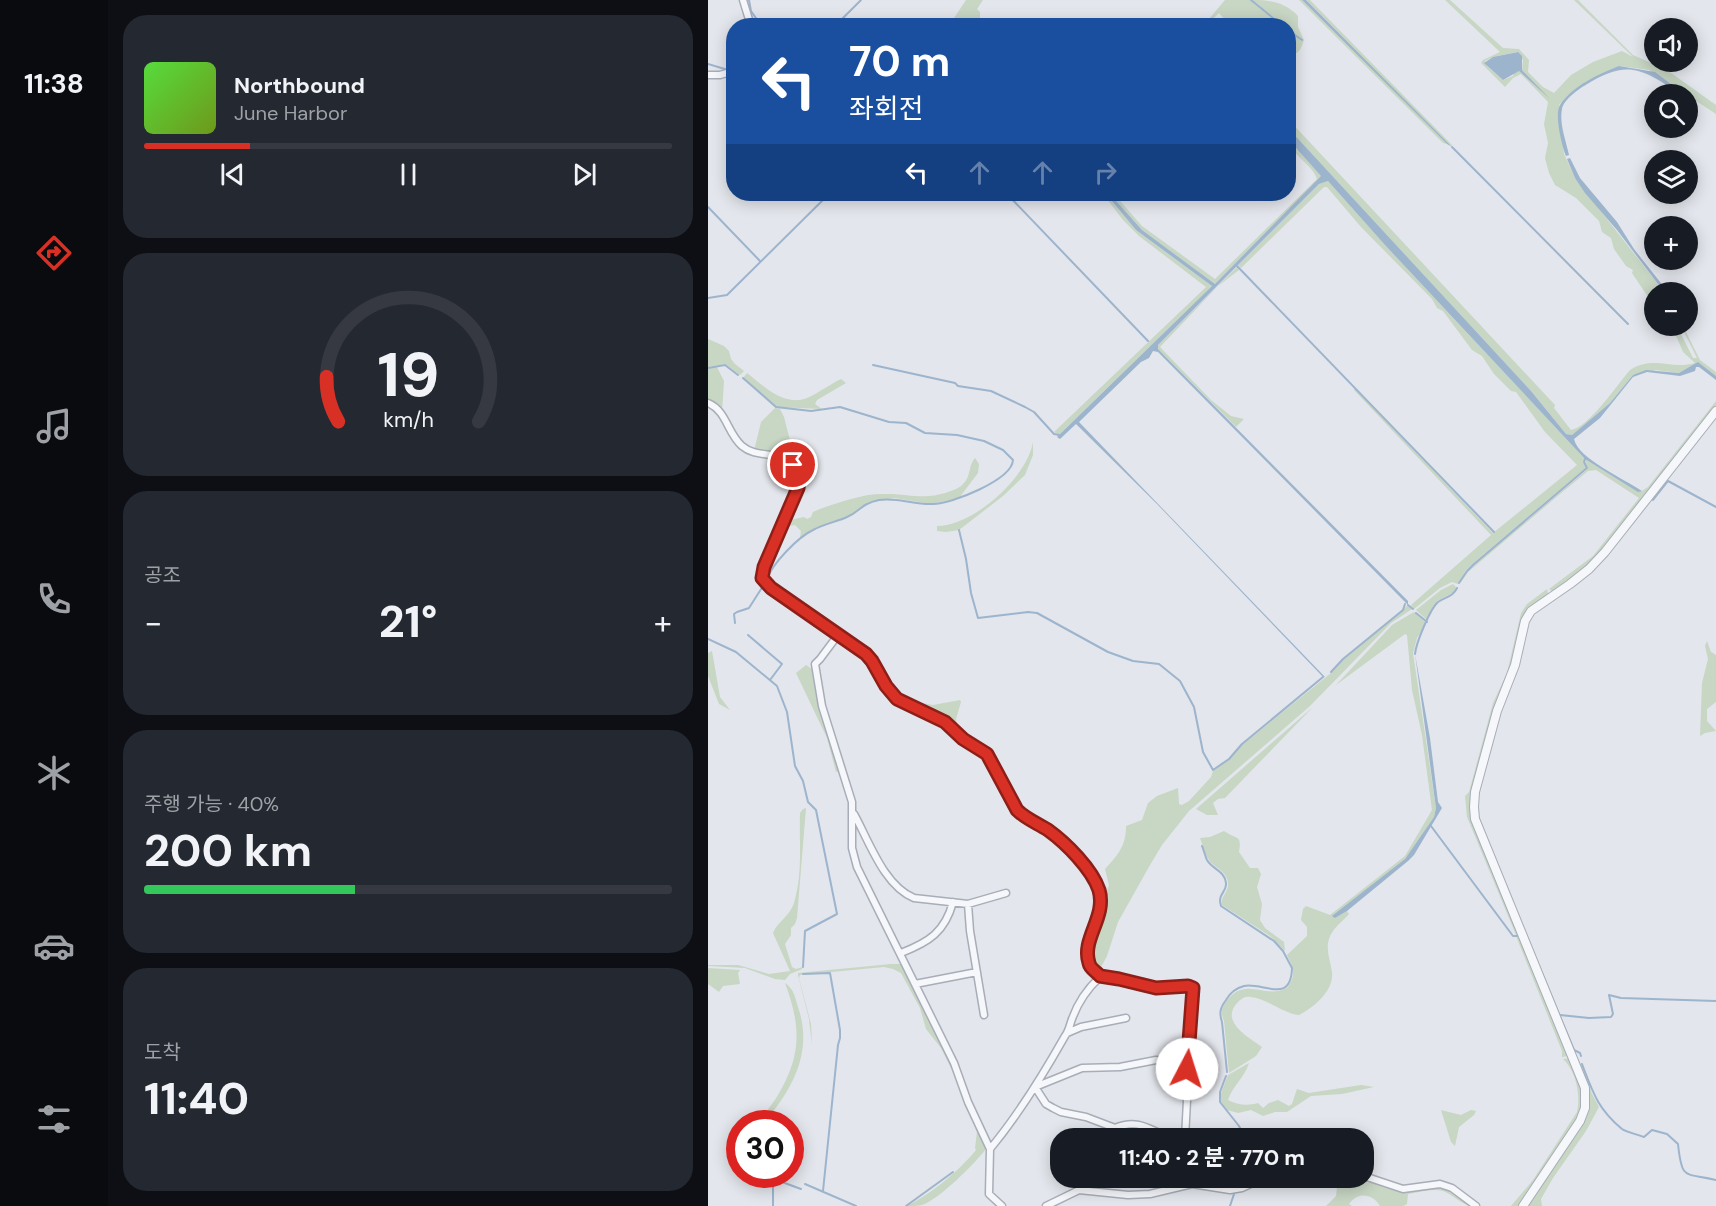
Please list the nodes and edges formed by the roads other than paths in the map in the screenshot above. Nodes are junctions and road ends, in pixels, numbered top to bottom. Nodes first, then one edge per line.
1 (742, 0) edge
2 (748, 18) edge
3 (726, 73) edge
4 (708, 75) edge
5 (708, 403) edge
6 (1716, 411) edge
7 (838, 635) junction
8 (853, 810) junction
9 (1006, 893) dead end
10 (953, 902) junction
11 (968, 904) junction
12 (901, 953) junction
13 (977, 972) junction
14 (1100, 976) junction
15 (915, 984) junction
16 (984, 1015) dead end
17 (1126, 1018) dead end
18 (1067, 1034) junction
19 (1187, 1066) junction
20 (1035, 1087) junction
21 (1115, 1128) edge
22 (1115, 1128) edge
23 (1148, 1128) edge
24 (1185, 1128) edge
25 (990, 1149) junction
26 (1374, 1179) edge
27 (1169, 1188) edge
28 (1221, 1188) edge
29 (1242, 1188) edge
30 (1002, 1206) edge
31 (1046, 1206) edge
32 (1476, 1206) edge
33 (1523, 1206) edge

1 - 2 street
3 - 4 street
5 - 7 street
6 - 33 street
7 - 8 street
7 - 14 street
8 - 10 street
8 - 12 street
9 - 11 street
10 - 11 street
10 - 12 street
11 - 13 street
12 - 15 street
13 - 15 street
13 - 16 street
14 - 18 street
14 - 19 street
15 - 25 street
17 - 18 street
18 - 20 street
19 - 20 street
19 - 24 street
20 - 22 street
20 - 25 street
21 - 23 street
25 - 30 street
26 - 32 street
27 - 31 street
28 - 29 street

